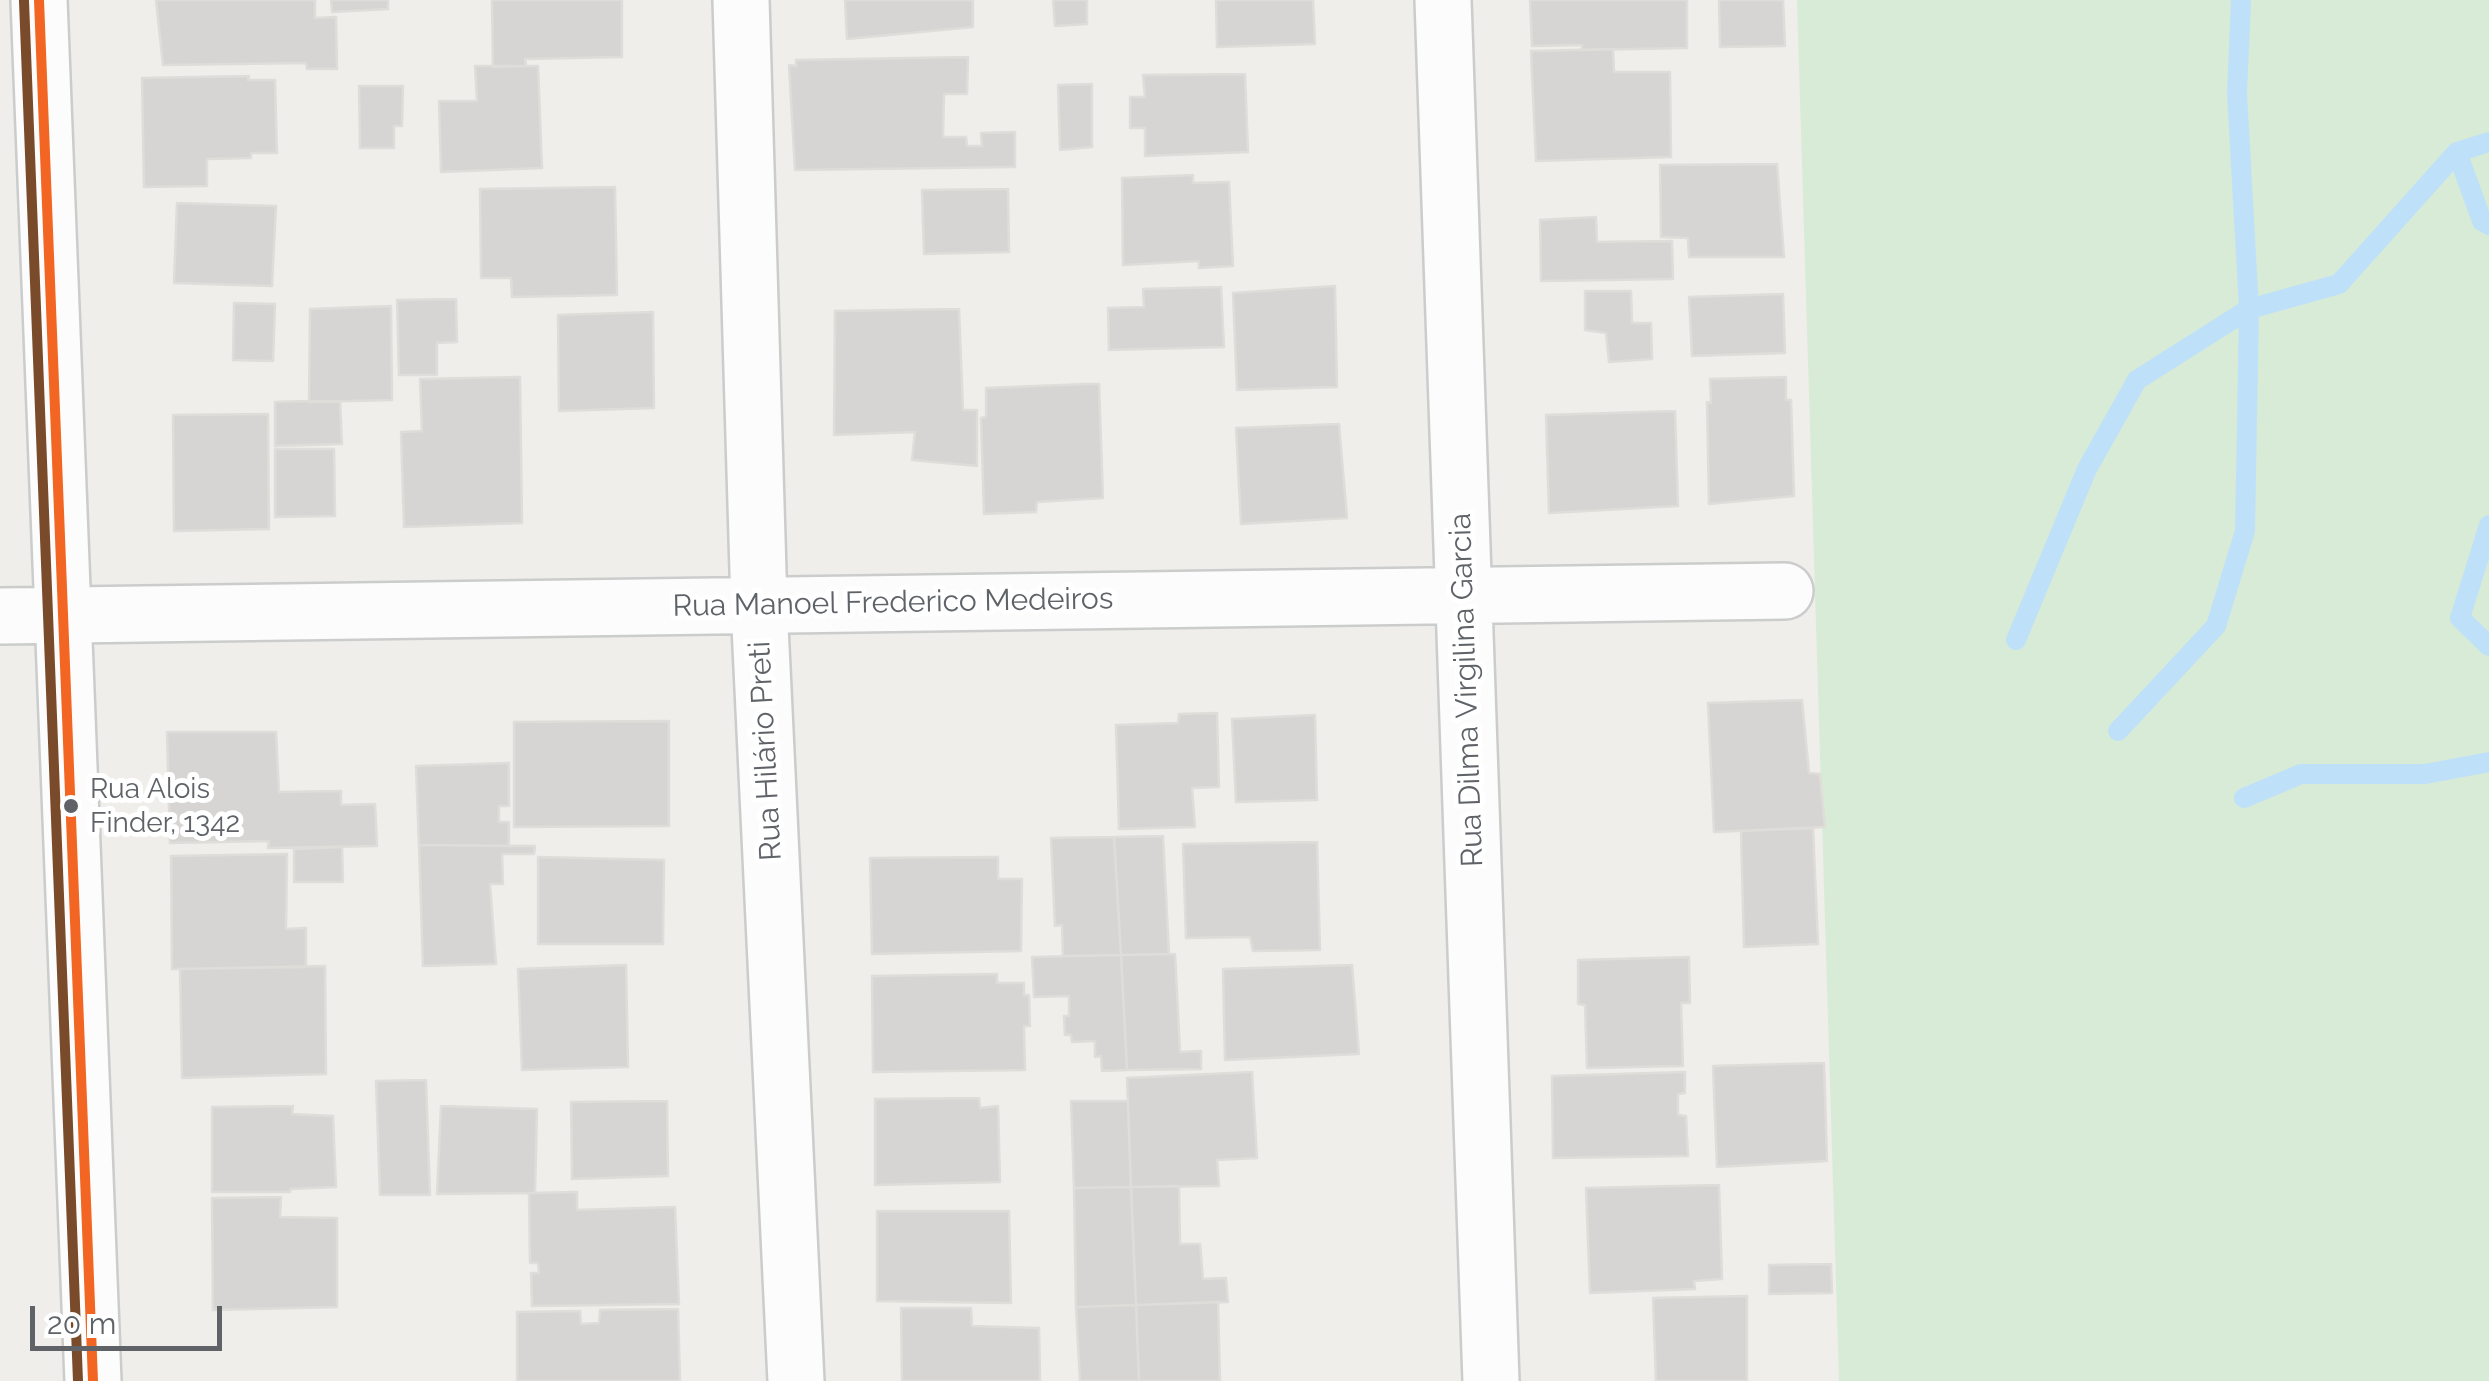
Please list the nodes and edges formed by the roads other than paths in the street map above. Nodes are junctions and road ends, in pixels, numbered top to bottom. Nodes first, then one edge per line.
1 (39, 0) edge
2 (741, 0) edge
3 (1443, 0) edge
4 (1785, 591) dead end
5 (1464, 595) junction
6 (759, 605) junction
7 (61, 615) junction
8 (0, 616) edge
9 (93, 1381) edge
10 (796, 1381) edge
11 (1491, 1381) edge

1 - 7 street
2 - 6 street, Rua Hilário Preti
3 - 5 street, Rua Dilma Virgilina Garcia
4 - 5 street, Rua Manoel Frederico Medeiros
5 - 6 street, Rua Manoel Frederico Medeiros
5 - 11 street, Rua Dilma Virgilina Garcia
6 - 7 street, Rua Manoel Frederico Medeiros
6 - 10 street, Rua Hilário Preti
7 - 8 street, Rua Manoel Frederico Medeiros
7 - 9 street

